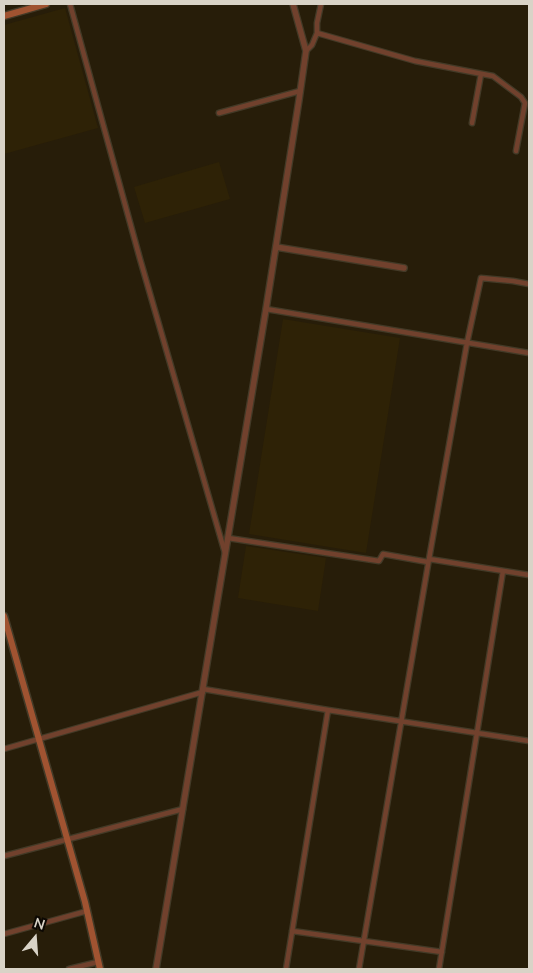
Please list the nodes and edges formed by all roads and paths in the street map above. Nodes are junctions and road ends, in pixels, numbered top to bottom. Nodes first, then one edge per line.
1 (46, 4) edge
2 (70, 4) edge
3 (293, 4) edge
4 (322, 4) edge
5 (4, 16) edge
6 (318, 33) junction
7 (306, 51) junction
8 (481, 74) junction
9 (300, 91) junction
10 (219, 113) dead end
11 (472, 123) dead end
12 (516, 151) dead end
13 (276, 246) junction
14 (404, 268) dead end
15 (529, 284) edge
16 (266, 309) junction
17 (467, 343) junction
18 (529, 353) edge
19 (228, 538) junction
20 (225, 554) junction
21 (429, 560) junction
22 (503, 571) junction
23 (529, 575) edge
24 (4, 616) edge
25 (5, 626) edge
26 (203, 691) junction
27 (328, 710) junction
28 (401, 722) junction
29 (478, 733) junction
30 (38, 739) junction
31 (529, 741) edge
32 (4, 749) edge
33 (183, 809) junction
34 (67, 839) junction
35 (4, 856) edge
36 (87, 911) junction
37 (292, 931) junction
38 (4, 934) edge
39 (364, 941) junction
40 (442, 952) junction
41 (98, 962) junction
42 (69, 969) edge
43 (100, 969) edge
44 (156, 969) edge
45 (286, 969) edge
46 (359, 969) edge
47 (439, 969) edge

1 - 5 main road
2 - 20 street
3 - 7 street
4 - 6 street
6 - 7 street
6 - 8 street
7 - 9 street
8 - 11 street
8 - 12 street
9 - 10 street
9 - 13 street
13 - 14 street
13 - 16 street
15 - 17 street
16 - 17 street
16 - 19 street
17 - 18 street
17 - 21 street
19 - 20 street
19 - 21 street
20 - 26 street
21 - 22 street
21 - 28 street
22 - 23 street
22 - 29 street
24 - 25 main road
25 - 30 main road
26 - 27 street
26 - 30 street
26 - 33 street
27 - 28 street
27 - 37 street
28 - 29 street
28 - 39 street
29 - 31 street
29 - 40 street
30 - 32 street
30 - 34 main road
33 - 34 street
33 - 44 street
34 - 35 street
34 - 36 main road
36 - 38 street
36 - 41 main road
37 - 39 street
37 - 45 street
39 - 40 street
39 - 46 street
40 - 47 street
41 - 42 street
41 - 43 main road

